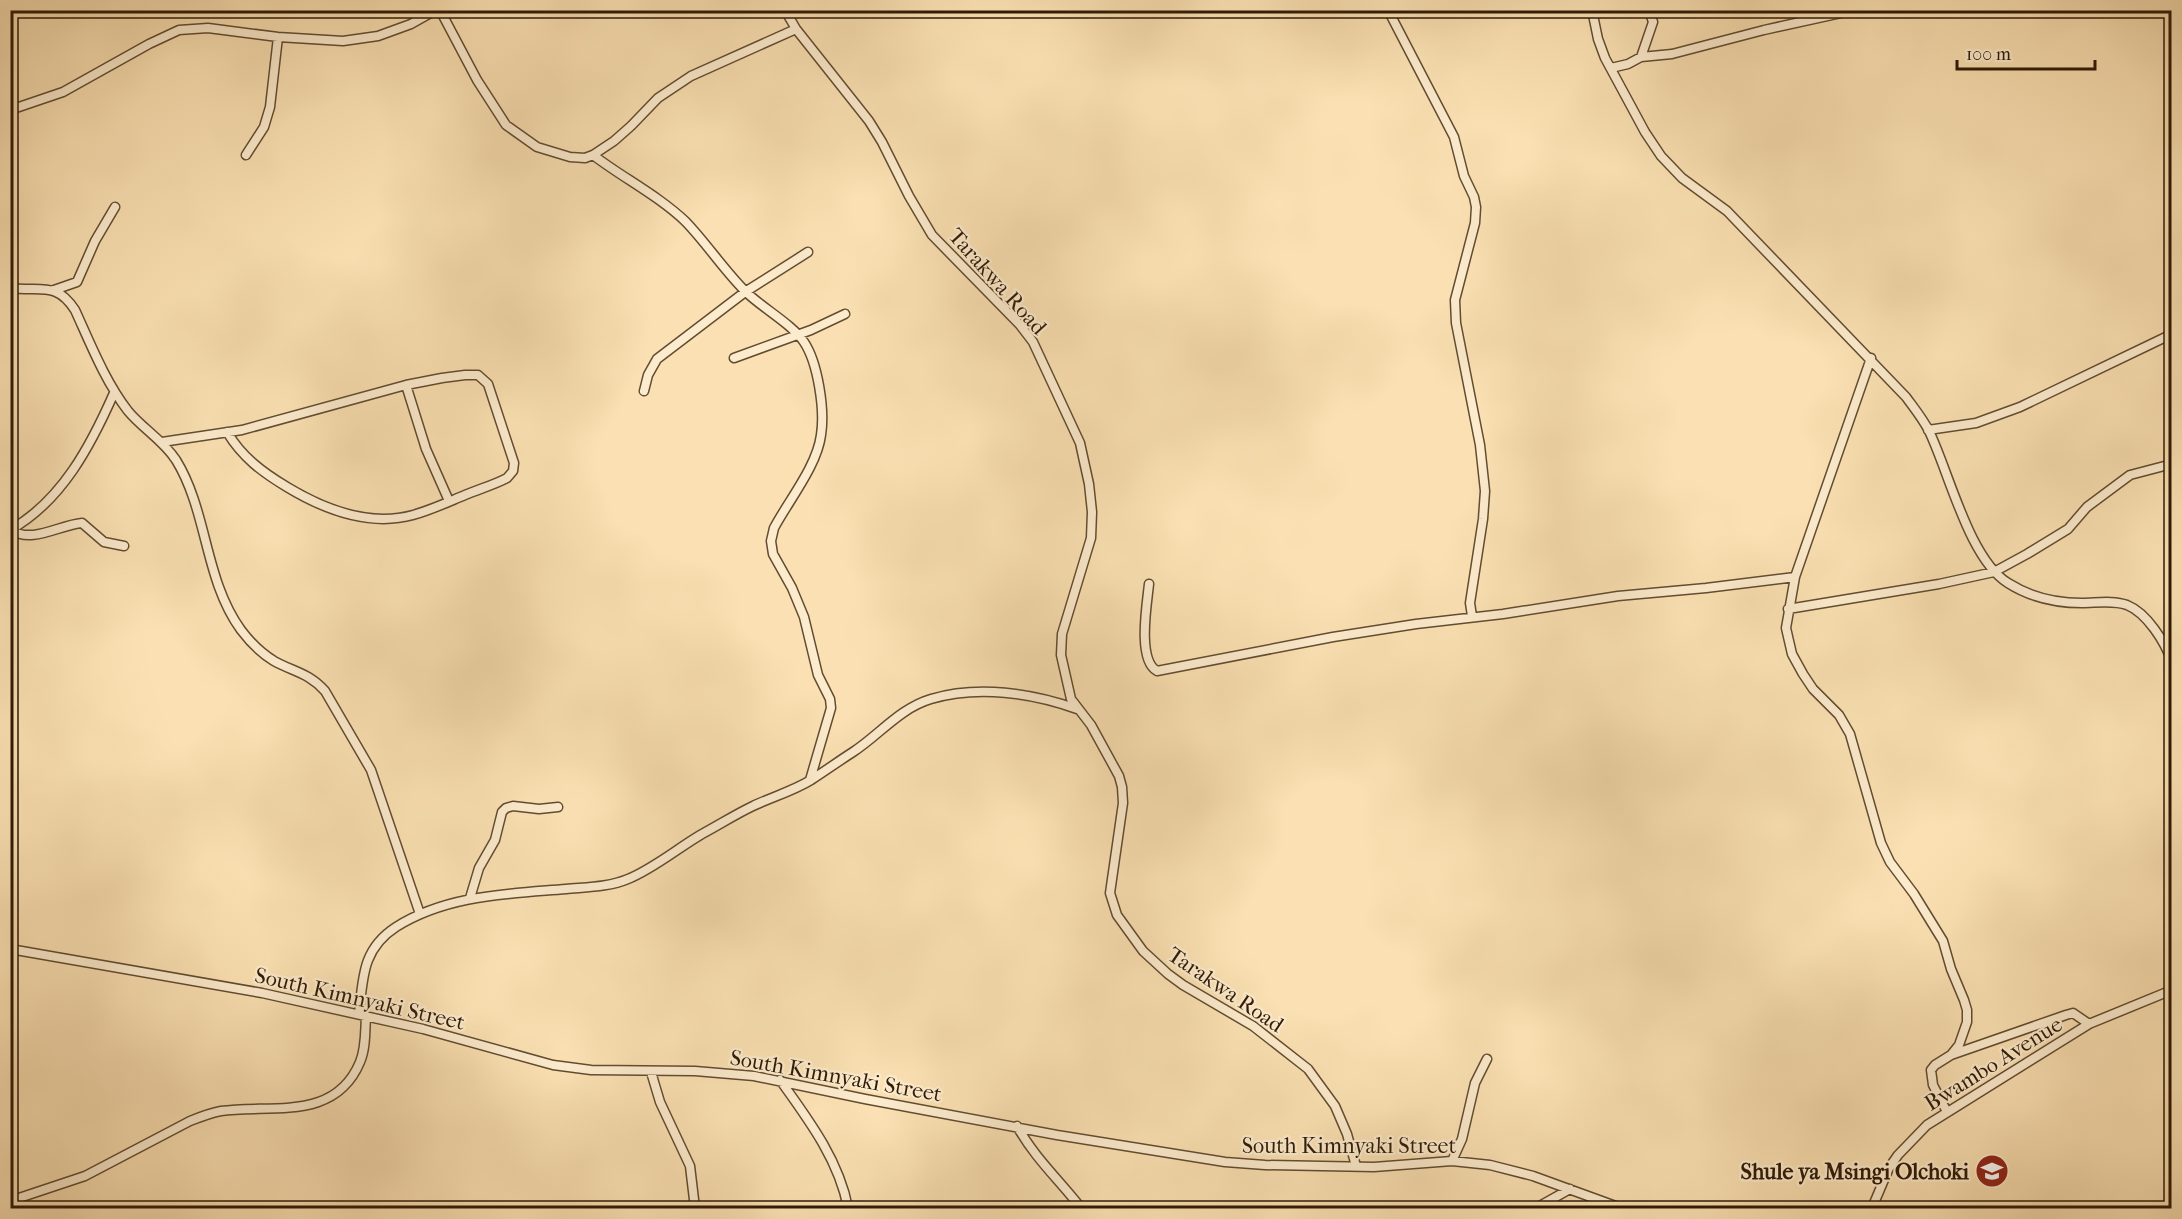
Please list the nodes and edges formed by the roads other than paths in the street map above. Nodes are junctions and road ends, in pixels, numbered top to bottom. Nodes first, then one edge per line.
1 (438, 10) edge
2 (785, 10) edge
3 (1388, 10) edge
4 (1592, 10) edge
5 (1649, 10) edge
6 (1855, 10) edge
7 (796, 29) junction
8 (278, 37) junction
9 (1641, 57) junction
10 (1611, 68) junction
11 (10, 110) edge
12 (246, 155) dead end
13 (593, 155) junction
14 (115, 207) dead end
15 (808, 252) dead end
16 (10, 288) edge
17 (54, 290) junction
18 (746, 292) junction
19 (845, 314) dead end
20 (798, 334) junction
21 (2172, 334) edge
22 (734, 358) dead end
23 (1870, 358) junction
24 (406, 385) junction
25 (644, 391) dead end
26 (114, 393) junction
27 (1928, 430) junction
28 (227, 432) junction
29 (162, 442) junction
30 (2172, 464) edge
31 (449, 501) junction
32 (11, 530) edge
33 (124, 546) dead end
34 (1994, 572) junction
35 (1795, 577) junction
36 (1149, 584) dead end
37 (1788, 609) junction
38 (1472, 616) junction
39 (2172, 662) edge
40 (1077, 708) junction
41 (810, 781) junction
42 (558, 807) dead end
43 (470, 898) junction
44 (420, 914) junction
45 (10, 949) edge
46 (2172, 990) edge
47 (363, 1015) junction
48 (2089, 1024) junction
49 (1951, 1055) junction
50 (1487, 1059) dead end
51 (651, 1072) junction
52 (780, 1080) junction
53 (1947, 1112) junction
54 (1017, 1126) junction
55 (1452, 1161) junction
56 (1356, 1166) junction
57 (1570, 1189) junction
58 (10, 1201) edge
59 (695, 1209) edge
60 (848, 1209) edge
61 (1081, 1209) edge
62 (1536, 1209) edge
63 (1621, 1209) edge
64 (1872, 1209) edge

1 - 8 street
1 - 13 street
2 - 7 street, Tarakwa Road
3 - 38 street
4 - 10 street
5 - 9 street
6 - 9 street
7 - 13 street
7 - 40 street, Tarakwa Road
8 - 11 street
8 - 12 street
9 - 10 street
10 - 23 street
13 - 18 street
14 - 17 street
15 - 18 street
16 - 17 street
17 - 26 street
18 - 20 street
18 - 25 street
19 - 20 street
20 - 22 street
20 - 41 street
21 - 27 street
23 - 27 street
23 - 35 street
24 - 28 street
24 - 31 street
24 - 31 street
26 - 29 street
26 - 32 street
27 - 34 street
28 - 29 street
28 - 31 street
29 - 44 street
30 - 34 street
32 - 33 street
34 - 37 street
34 - 39 street
35 - 37 street
35 - 38 street
36 - 38 street
37 - 49 street
40 - 41 street
40 - 56 street, Tarakwa Road
41 - 43 street
42 - 43 street
43 - 44 street
44 - 47 street
45 - 47 street, South Kimnyaki Street
46 - 48 street, Bwambo Avenue
47 - 51 street, South Kimnyaki Street
47 - 58 street
48 - 49 street
48 - 53 street, Bwambo Avenue
49 - 53 street
50 - 55 street
51 - 52 street, South Kimnyaki Street
51 - 59 street
52 - 54 street, South Kimnyaki Street
52 - 60 street
53 - 64 street, Bwambo Avenue
54 - 56 street, South Kimnyaki Street
54 - 61 street
55 - 56 street, South Kimnyaki Street
55 - 57 street, South Kimnyaki Street
57 - 62 street
57 - 63 street, South Kimnyaki Street

